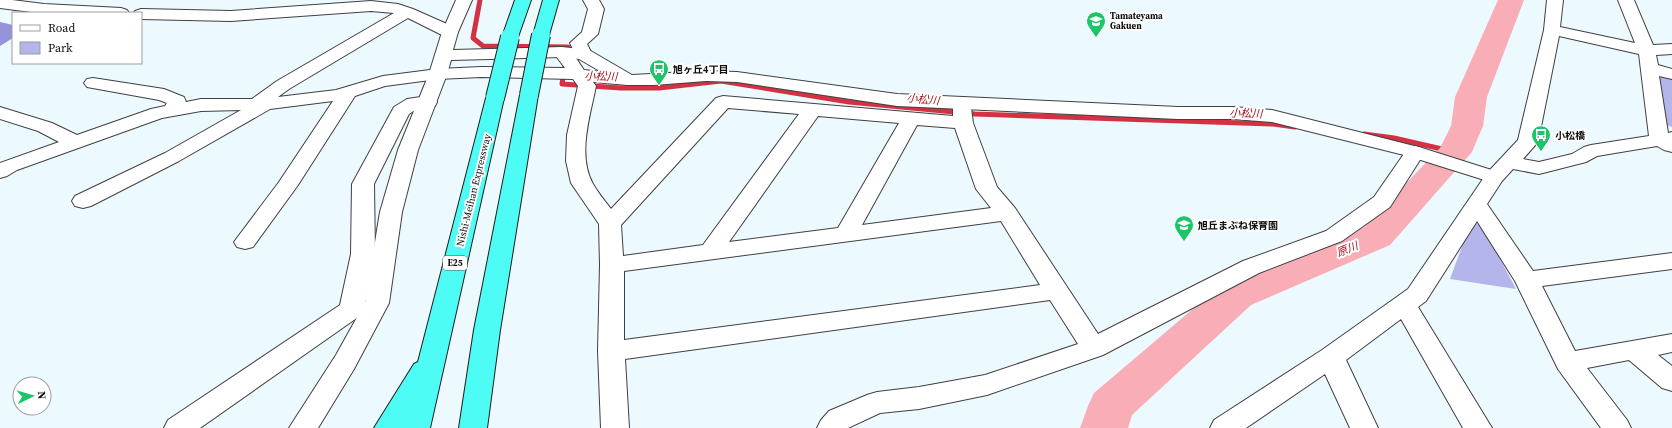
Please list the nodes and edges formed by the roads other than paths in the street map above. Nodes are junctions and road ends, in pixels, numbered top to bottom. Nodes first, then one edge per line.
1 (464, 0) edge
2 (523, 0) edge
3 (551, 0) edge
4 (592, 0) edge
5 (1555, 0) edge
6 (1626, 0) edge
7 (0, 3) edge
8 (102, 12) edge
9 (407, 12) junction
10 (142, 14) edge
11 (1552, 30) junction
12 (450, 32) junction
13 (1672, 49) edge
14 (562, 52) junction
15 (583, 54) junction
16 (1648, 59) junction
17 (441, 64) junction
18 (1672, 74) edge
19 (579, 75) junction
20 (628, 80) junction
21 (93, 83) dead end
22 (348, 92) junction
23 (428, 102) junction
24 (262, 104) junction
25 (813, 109) junction
26 (173, 110) junction
27 (0, 112) edge
28 (962, 114) junction
29 (911, 119) junction
30 (1668, 141) edge
31 (76, 142) junction
32 (1422, 154) junction
33 (1493, 170) junction
34 (0, 172) edge
35 (83, 201) dead end
36 (1476, 203) junction
37 (1007, 213) junction
38 (610, 224) junction
39 (846, 234) junction
40 (245, 242) dead end
41 (711, 251) junction
42 (612, 264) junction
43 (1667, 265) edge
44 (1527, 280) junction
45 (1056, 292) junction
46 (1404, 304) junction
47 (1672, 343) edge
48 (1094, 348) junction
49 (1634, 350) junction
50 (611, 351) junction
51 (432, 356) junction
52 (1331, 357) junction
53 (1567, 362) junction
54 (1672, 381) edge
55 (178, 428) edge
56 (303, 428) edge
57 (388, 428) edge
58 (416, 428) edge
59 (473, 428) edge
60 (616, 428) edge
61 (831, 428) edge
62 (1224, 428) edge
63 (1364, 428) edge
64 (1478, 428) edge
65 (1617, 428) edge

1 - 12 street
2 - 51 highway, Nishi-Meihan Expressway / E25, bridge
3 - 59 highway, bridge
4 - 15 street
5 - 11 street
6 - 16 street
7 - 8 street
9 - 10 street
9 - 12 street
9 - 24 street
11 - 16 street
11 - 33 street
12 - 17 street
13 - 16 street
14 - 15 street
14 - 17 street
14 - 19 street
15 - 20 street
16 - 18 street
16 - 30 street
17 - 19 street
17 - 22 street
17 - 23 street
19 - 20 street
19 - 38 street
20 - 28 street
21 - 26 street
22 - 24 street
22 - 40 street
23 - 55 street
23 - 56 street
24 - 26 street
24 - 35 street
25 - 29 street
25 - 38 street
25 - 41 street
26 - 31 street
27 - 31 street
28 - 29 street
28 - 32 street
28 - 37 street
29 - 39 street
30 - 33 street
31 - 34 street
32 - 33 street
32 - 48 street
33 - 36 street
36 - 44 street
36 - 46 street
37 - 39 street
37 - 45 street
38 - 42 street
39 - 41 street
41 - 42 street
42 - 50 street
43 - 44 street
44 - 53 street
45 - 48 street
45 - 50 street
46 - 52 street
46 - 64 street
47 - 49 street
48 - 61 street
49 - 53 street
49 - 54 street
50 - 60 street
51 - 57 highway
51 - 58 highway, Nishi-Meihan Expressway / E25
52 - 62 street
52 - 63 street
53 - 65 street

